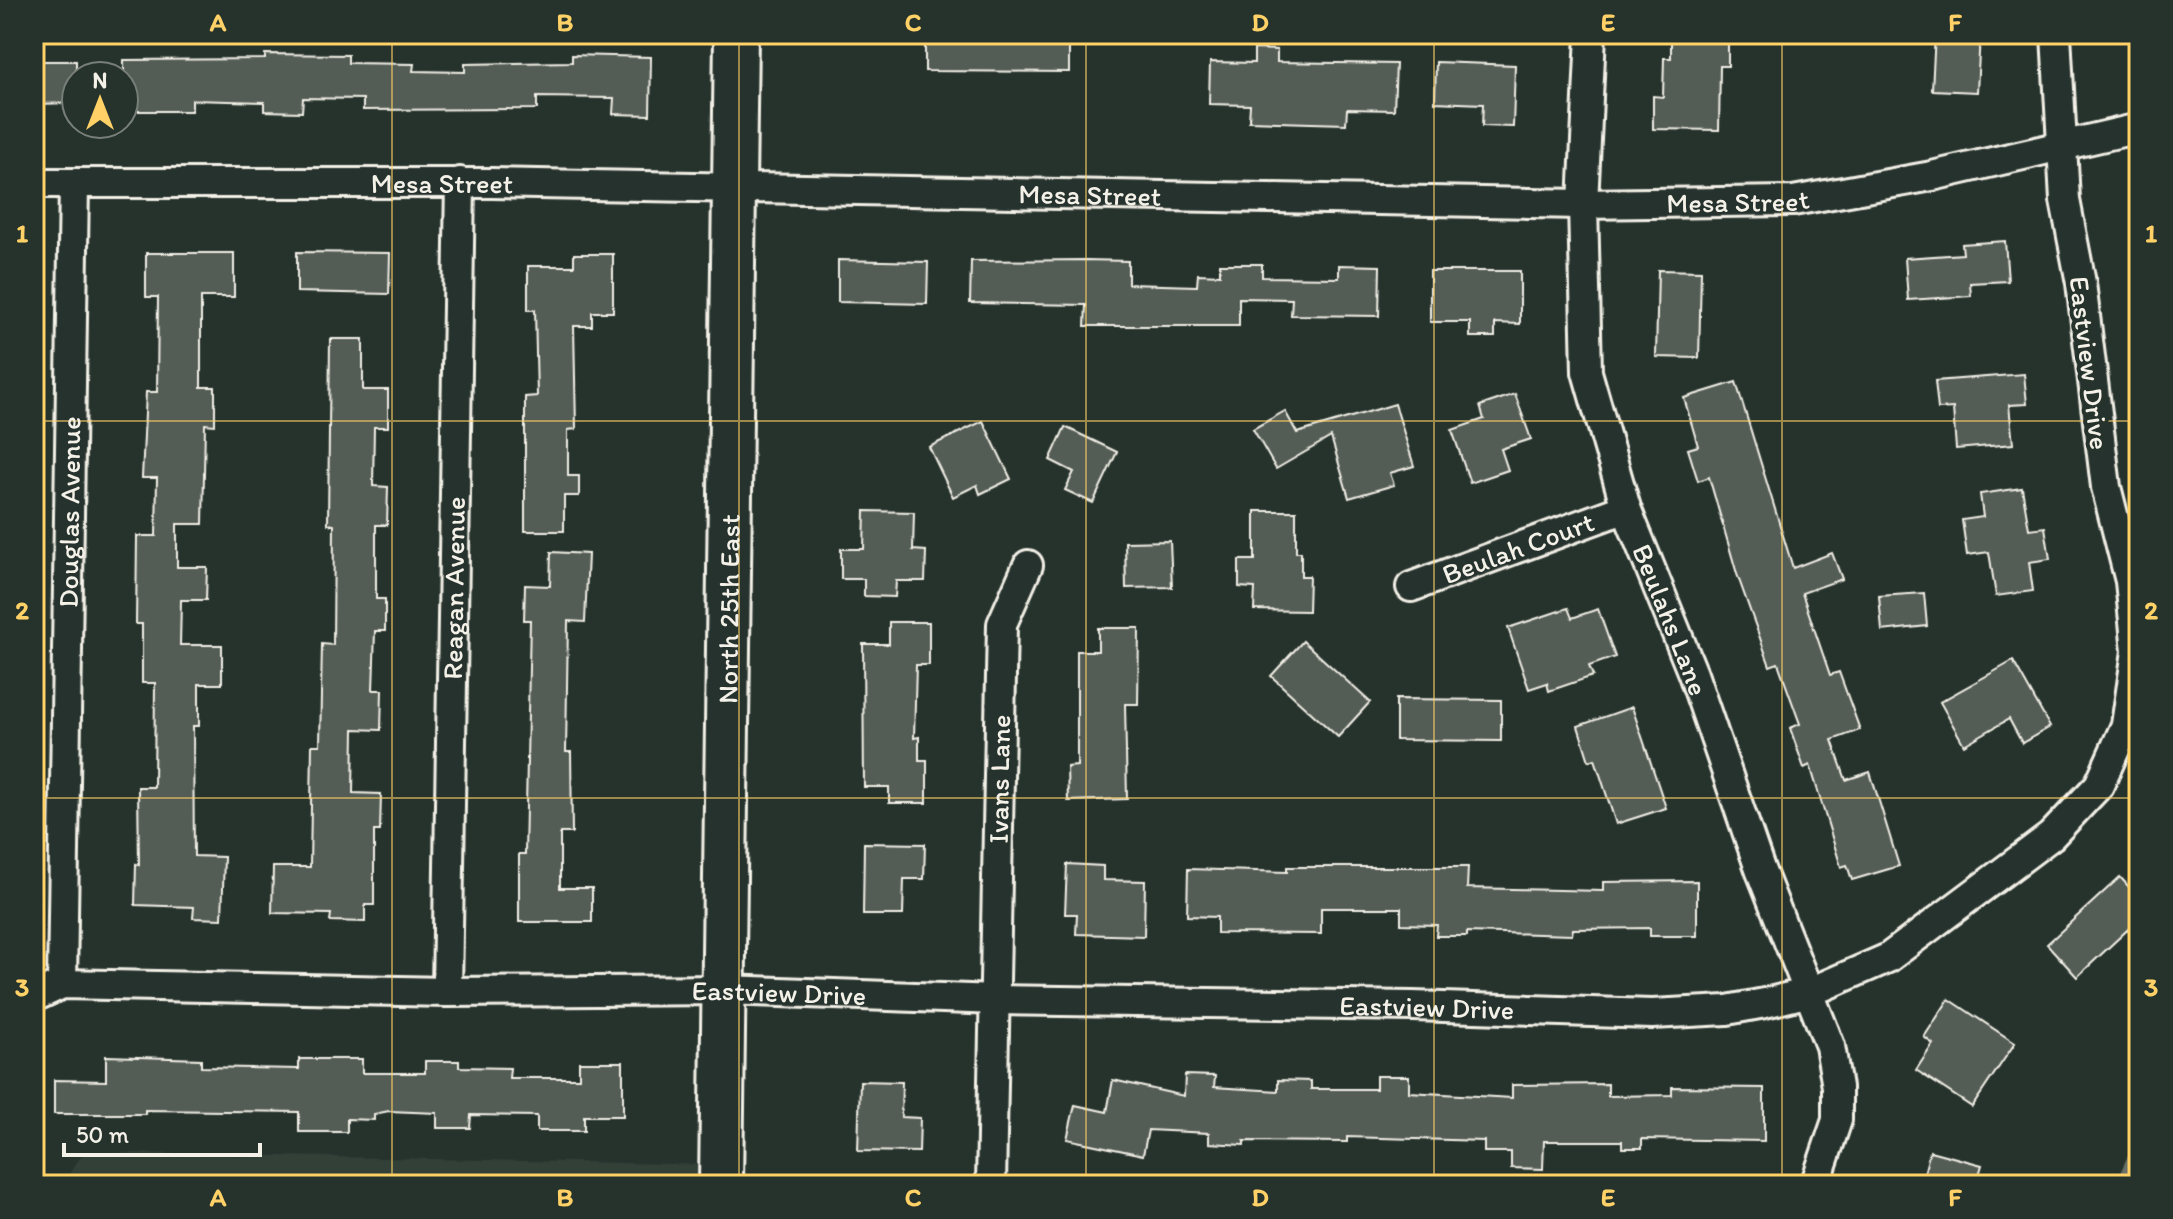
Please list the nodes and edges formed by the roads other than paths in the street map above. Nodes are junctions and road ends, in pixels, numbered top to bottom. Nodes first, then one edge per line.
1 (736, 34) edge
2 (1591, 34) edge
3 (2056, 34) edge
4 (2139, 128) edge
5 (2061, 145) junction
6 (460, 182) junction
7 (34, 183) edge
8 (74, 183) junction
9 (734, 186) junction
10 (1583, 204) junction
11 (1626, 508) junction
12 (1028, 565) dead end
13 (2135, 580) edge
14 (1411, 587) dead end
15 (62, 984) junction
16 (726, 990) junction
17 (447, 992) junction
18 (1810, 992) junction
19 (34, 997) edge
20 (997, 1000) junction
21 (721, 1185) edge
22 (991, 1185) edge
23 (1815, 1185) edge

1 - 9 main road, North 25th East
2 - 10 street, Beulahs Lane
3 - 5 street, Eastview Drive
4 - 5 street, Mesa Street
5 - 10 street, Mesa Street
5 - 13 street, Eastview Drive
6 - 8 street, Mesa Street
6 - 9 street, Mesa Street
6 - 17 street, Reagan Avenue
7 - 8 street, Mesa Street
8 - 15 street, Douglas Avenue
9 - 10 street, Mesa Street
9 - 16 main road, North 25th East
10 - 11 street, Beulahs Lane
11 - 14 street, Beulah Court
11 - 18 street, Beulahs Lane
12 - 20 street, Ivans Lane
13 - 18 street, Eastview Drive
15 - 17 street, Eastview Drive
15 - 19 street, Eastview Drive
16 - 17 street, Eastview Drive
16 - 20 street, Eastview Drive
16 - 21 main road, North 25th East
18 - 20 street, Eastview Drive
18 - 23 street, Beulahs Lane
20 - 22 street

